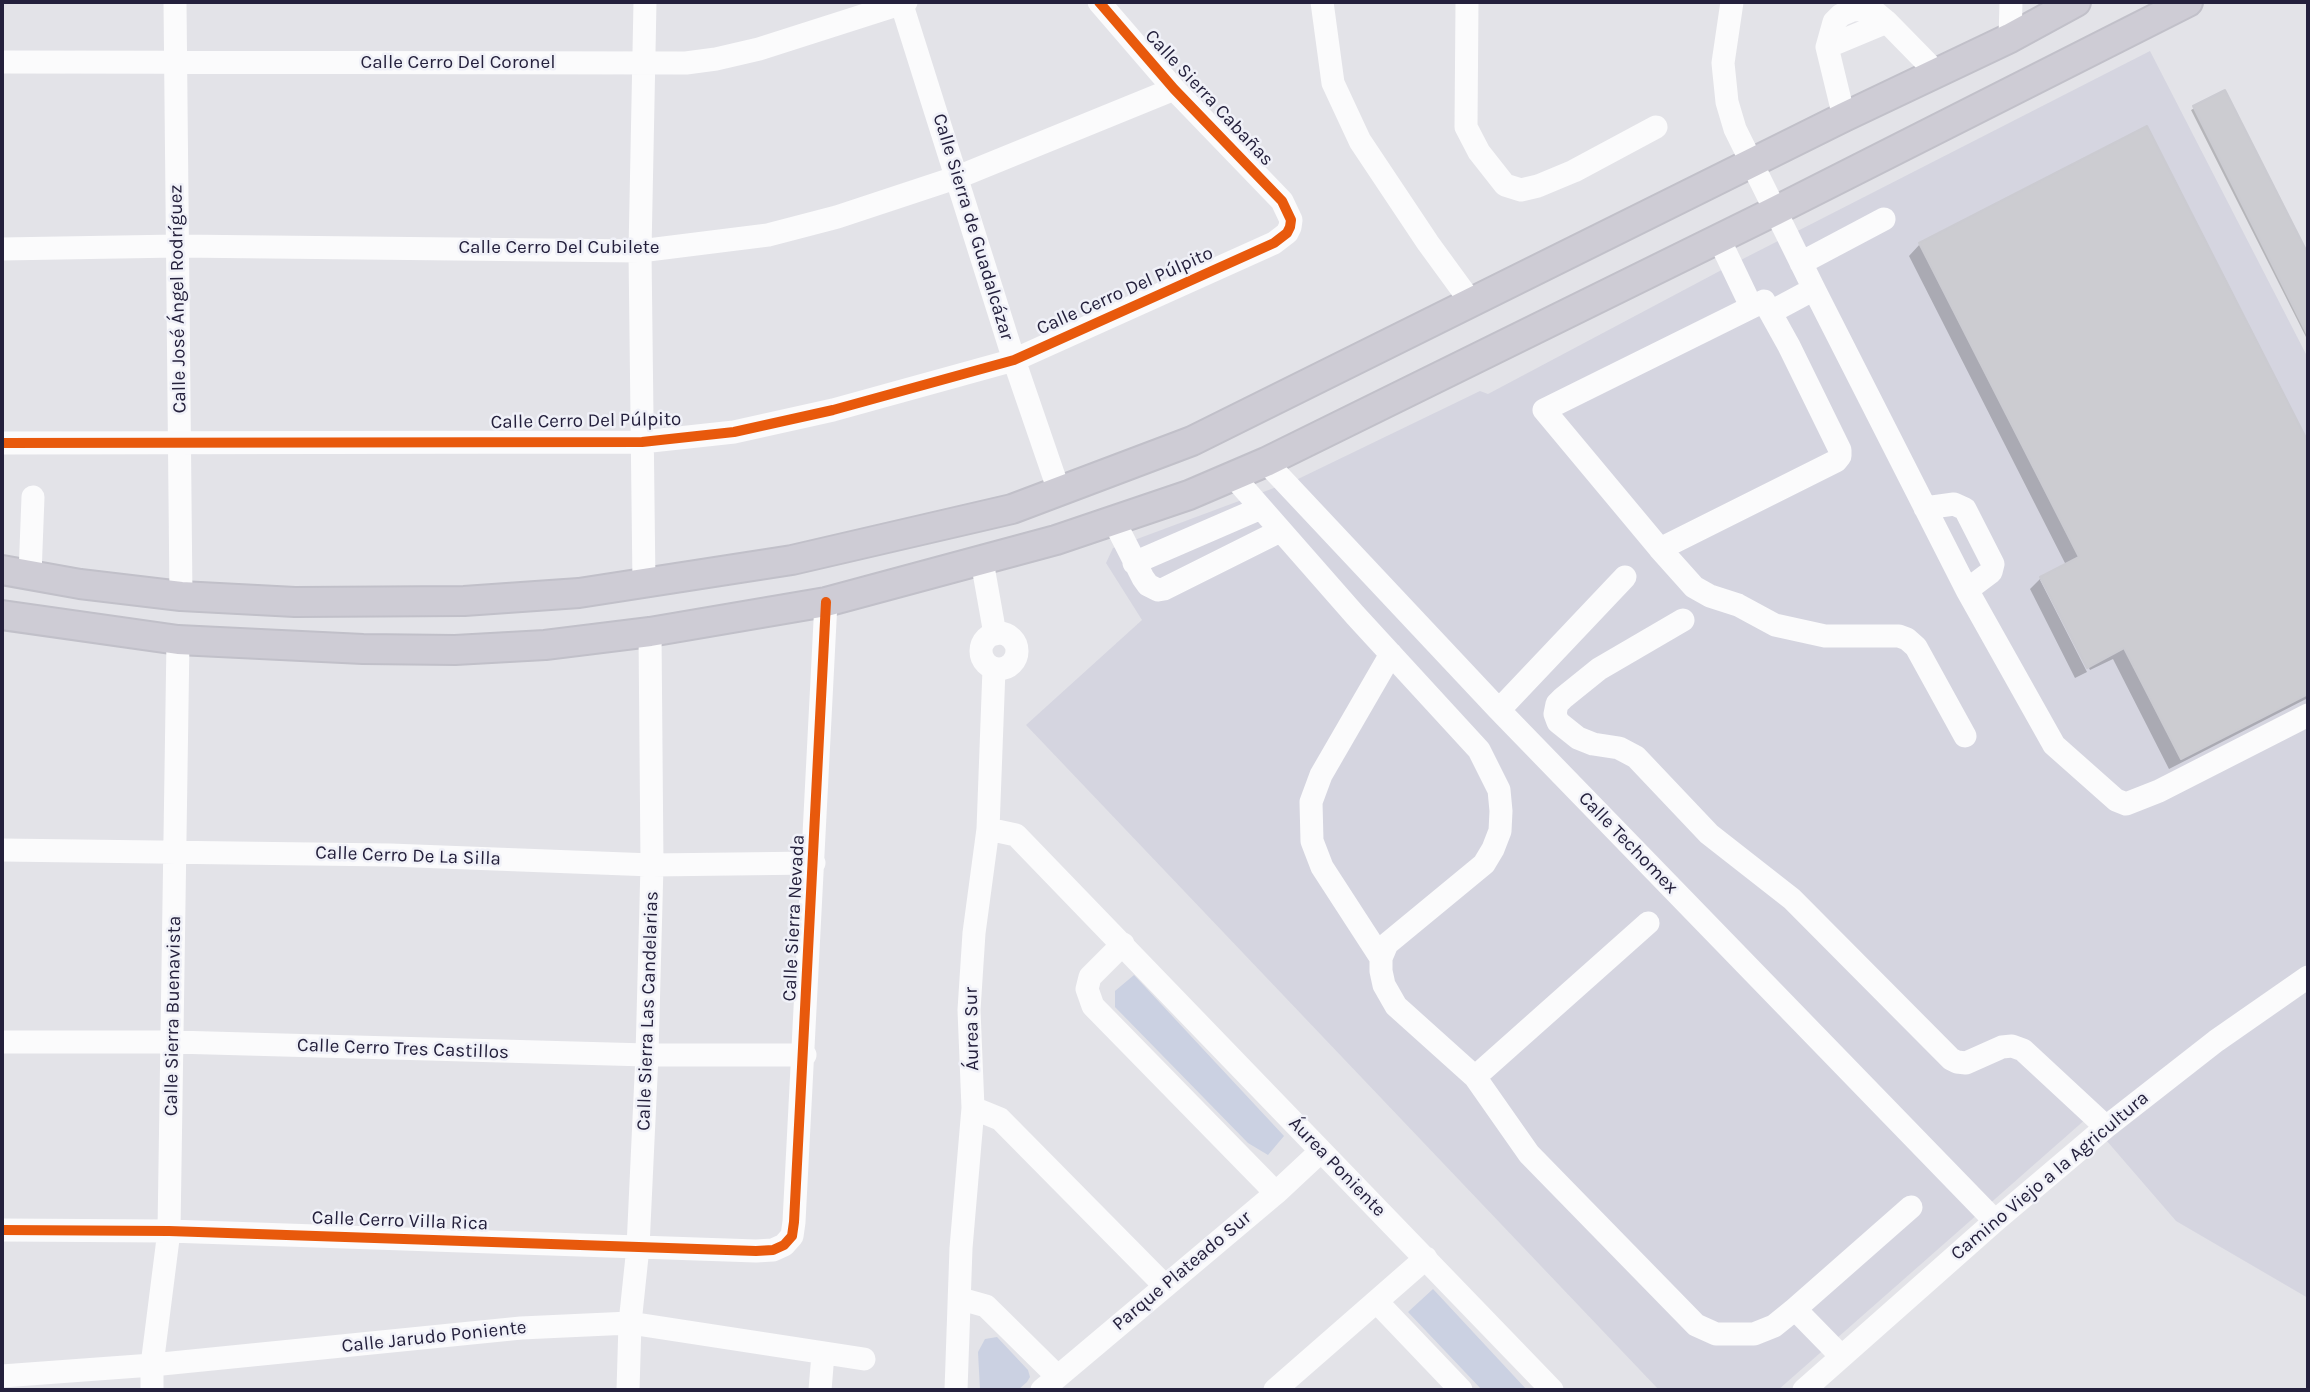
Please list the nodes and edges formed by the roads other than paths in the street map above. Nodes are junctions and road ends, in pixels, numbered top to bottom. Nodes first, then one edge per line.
1 (176, 2) edge
2 (645, 2) edge
3 (903, 2) edge
4 (1099, 2) edge
5 (1322, 2) edge
6 (1467, 2) edge
7 (1732, 2) edge
8 (2011, 2) edge
9 (2076, 2) edge
10 (2188, 2) edge
11 (2010, 37) junction
12 (2, 62) edge
13 (645, 63) junction
14 (176, 64) junction
15 (1936, 72) junction
16 (1174, 89) junction
17 (1844, 117) junction
18 (1656, 127) dead end
19 (1751, 163) junction
20 (958, 177) junction
21 (1775, 211) junction
22 (1884, 219) dead end
23 (1291, 220) joint
24 (1719, 239) junction
25 (178, 246) junction
26 (2, 250) edge
27 (640, 251) junction
28 (1801, 263) junction
29 (1814, 289) junction
30 (1471, 302) junction
31 (1761, 309) junction
32 (1014, 360) junction
33 (179, 441) junction
34 (642, 442) junction
35 (2, 443) edge
36 (1266, 462) junction
37 (1233, 476) junction
38 (1059, 491) junction
39 (33, 497) dead end
40 (1261, 508) junction
41 (1925, 508) junction
42 (1114, 521) junction
43 (1280, 531) junction
44 (1660, 549) junction
45 (982, 561) junction
46 (1134, 563) junction
47 (2, 570) edge
48 (30, 575) junction
49 (1625, 577) dead end
50 (644, 584) junction
51 (1967, 590) junction
52 (181, 596) junction
53 (826, 602) junction
54 (2, 615) edge
55 (1683, 620) dead end
56 (650, 632) junction
57 (178, 640) junction
58 (1391, 654) junction
59 (1499, 710) junction
60 (2308, 715) edge
61 (1965, 736) dead end
62 (988, 829) junction
63 (2, 850) edge
64 (175, 851) junction
65 (814, 863) junction
66 (652, 865) junction
67 (1648, 923) dead end
68 (1123, 944) junction
69 (1381, 958) junction
70 (2308, 977) edge
71 (2, 1042) edge
72 (174, 1042) junction
73 (647, 1055) junction
74 (805, 1055) junction
75 (1475, 1077) junction
76 (973, 1108) junction
77 (2106, 1127) junction
78 (1321, 1151) junction
79 (1276, 1193) junction
80 (1911, 1207) dead end
81 (1994, 1221) junction
82 (2, 1230) edge
83 (169, 1231) junction
84 (792, 1236) joint
85 (638, 1247) junction
86 (1426, 1258) junction
87 (1166, 1286) junction
88 (961, 1299) junction
89 (1377, 1302) junction
90 (1795, 1309) junction
91 (630, 1323) junction
92 (823, 1354) junction
93 (1841, 1356) junction
94 (864, 1359) dead end
95 (152, 1365) junction
96 (2, 1376) edge
97 (1049, 1383) edge
98 (152, 1390) edge
99 (628, 1390) edge
100 (820, 1390) edge
101 (956, 1390) edge
102 (1275, 1390) edge
103 (1461, 1390) edge
104 (1552, 1390) edge
105 (1804, 1390) edge

1 - 14 street, Calle José Ángel Rodríguez
2 - 13 street
3 - 13 street, Calle Cerro Del Coronel
3 - 20 street, Calle Sierra de Guadalcázar
4 - 16 street, Calle Sierra Cabañas
5 - 30 street
6 - 18 street
7 - 19 street
8 - 11 street
9 - 11 main road
10 - 21 main road
11 - 15 main road
12 - 14 street, Calle Cerro Del Coronel
13 - 14 street, Calle Cerro Del Coronel
13 - 27 street
14 - 25 street, Calle José Ángel Rodríguez
15 - 17 main road
15 - 17 street
16 - 20 street, Calle Cerro Del Cubilete
16 - 23 street, Calle Sierra Cabañas
17 - 19 main road
19 - 21 street
19 - 30 main road
20 - 27 street, Calle Cerro Del Cubilete
20 - 32 street, Calle Sierra de Guadalcázar
21 - 24 main road
21 - 28 street
22 - 28 street
23 - 32 street, Calle Cerro Del Púlpito
24 - 31 street
24 - 36 main road
25 - 26 street, Calle Cerro Del Cubilete
25 - 27 street, Calle Cerro Del Cubilete
25 - 33 street, Calle José Ángel Rodríguez
27 - 34 street
28 - 29 street
29 - 31 street
29 - 41 street
30 - 38 main road
31 - 44 street
31 - 44 street
32 - 34 street, Calle Cerro Del Púlpito
32 - 38 street, Calle Sierra de Guadalcázar
33 - 34 street, Calle Cerro Del Púlpito
33 - 35 street, Calle Cerro Del Púlpito
33 - 52 street, Calle José Ángel Rodríguez
34 - 50 street
36 - 37 main road
36 - 59 street, Calle Techomex
37 - 40 street
37 - 42 main road
38 - 50 main road
39 - 48 street
40 - 43 street
40 - 46 street
41 - 51 street
41 - 51 street
42 - 45 main road
42 - 46 street
43 - 46 street
43 - 58 street
44 - 61 street
45 - 53 main road
45 - 62 street, Áurea Sur
47 - 48 main road
48 - 52 main road
49 - 59 street
50 - 52 main road
51 - 60 street
53 - 56 main road
53 - 65 street, Calle Sierra Nevada
54 - 57 main road
55 - 77 street
56 - 57 main road
56 - 66 street, Calle Sierra Las Candelarias
57 - 64 street, Calle Sierra Buenavista
58 - 69 street
58 - 69 street
59 - 81 street, Calle Techomex
62 - 68 street, Áurea Poniente
62 - 76 street, Áurea Sur
63 - 64 street, Calle Cerro De La Silla
64 - 66 street, Calle Cerro De La Silla
64 - 72 street, Calle Sierra Buenavista
65 - 66 street, Calle Cerro De La Silla
65 - 74 street, Calle Sierra Nevada
66 - 73 street, Calle Sierra Las Candelarias
67 - 75 street
68 - 78 street, Áurea Poniente
68 - 79 street
69 - 75 street
70 - 77 street, Camino Viejo a la Agricultura
71 - 72 street, Calle Cerro Tres Castillos
72 - 73 street, Calle Cerro Tres Castillos
72 - 83 street, Calle Sierra Buenavista
73 - 74 street, Calle Cerro Tres Castillos
73 - 85 street, Calle Sierra Las Candelarias
74 - 84 street, Calle Sierra Nevada
75 - 90 street
76 - 87 street
76 - 88 street, Áurea Sur
77 - 81 street, Camino Viejo a la Agricultura
78 - 79 street, Parque Plateado Sur
78 - 86 street, Áurea Poniente
79 - 87 street, Parque Plateado Sur
80 - 90 street
81 - 93 street, Camino Viejo a la Agricultura
82 - 83 street, Calle Cerro Villa Rica
83 - 85 street, Calle Cerro Villa Rica
83 - 95 street, Calle Sierra Buenavista
84 - 85 street, Calle Cerro Villa Rica
85 - 91 street, Calle Sierra Las Candelarias
86 - 89 street
86 - 104 street, Áurea Poniente
87 - 97 street, Parque Plateado Sur
88 - 97 street
88 - 101 street, Áurea Sur
89 - 102 street
89 - 103 street
90 - 93 street
91 - 92 street, Calle Jarudo Poniente
91 - 95 street, Calle Jarudo Poniente
91 - 99 street, Calle Sierra Las Candelarias
92 - 94 street, Calle Jarudo Poniente
92 - 100 street
93 - 105 street, Camino Viejo a la Agricultura
95 - 96 street, Calle Jarudo Poniente
95 - 98 street, Calle Sierra Buenavista

